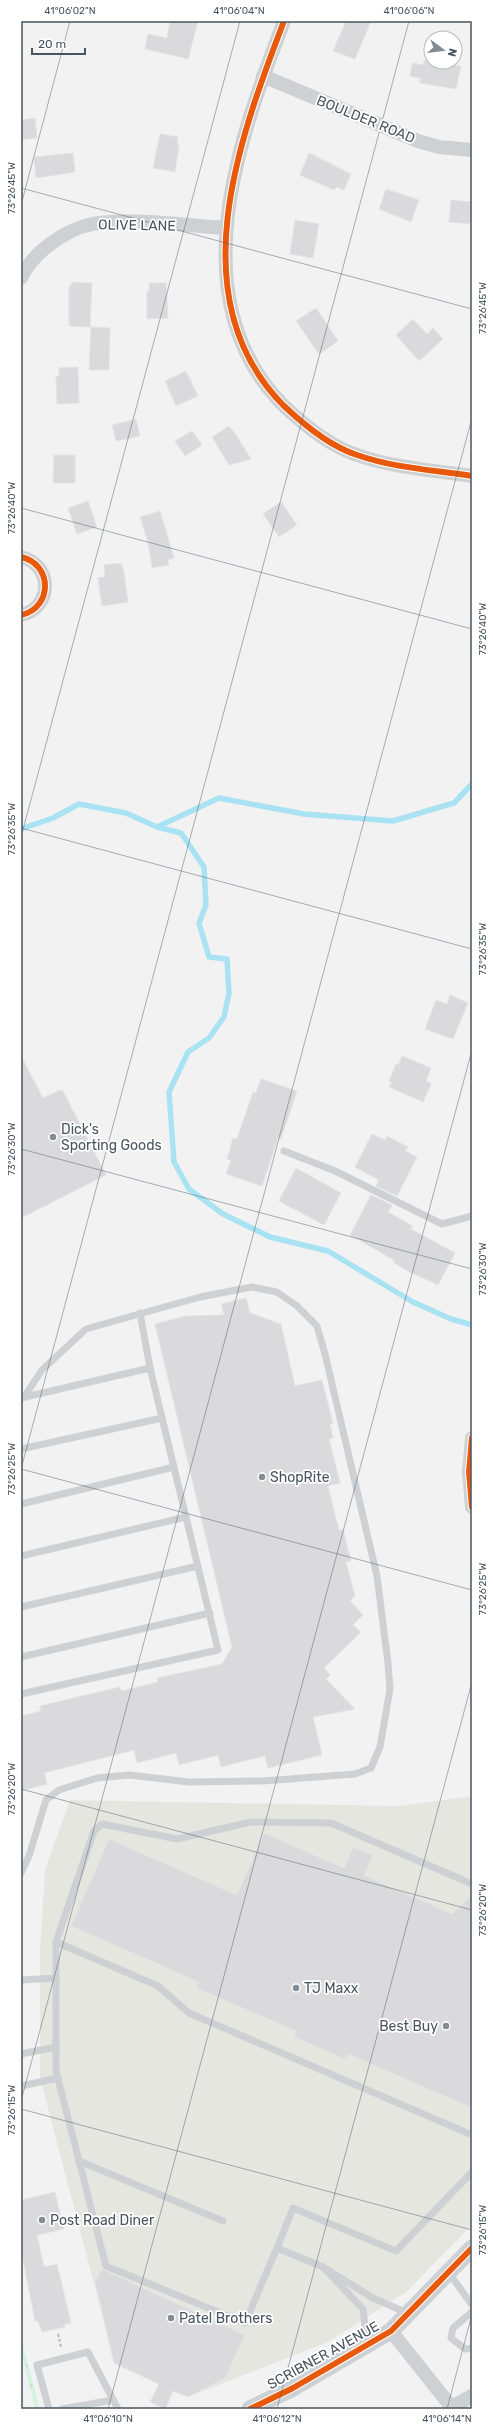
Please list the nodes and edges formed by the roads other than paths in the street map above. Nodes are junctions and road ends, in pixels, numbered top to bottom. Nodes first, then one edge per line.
1 (284, 21) edge
2 (263, 76) junction
3 (472, 150) edge
4 (226, 228) junction
5 (21, 278) edge
6 (472, 476) edge
7 (21, 557) edge
8 (21, 615) edge
9 (284, 1151) dead end
10 (472, 1216) edge
11 (140, 1313) junction
12 (150, 1368) junction
13 (22, 1397) edge
14 (162, 1418) junction
15 (472, 1438) edge
16 (21, 1449) edge
17 (174, 1467) junction
18 (21, 1504) edge
19 (472, 1507) edge
20 (186, 1517) junction
21 (21, 1556) edge
22 (198, 1566) junction
23 (21, 1607) edge
24 (210, 1613) junction
25 (21, 1657) edge
26 (21, 1694) edge
27 (21, 1874) edge
28 (472, 1884) edge
29 (56, 1942) junction
30 (56, 1978) junction
31 (21, 1980) edge
32 (56, 2047) junction
33 (21, 2054) edge
34 (58, 2078) junction
35 (21, 2086) edge
36 (472, 2135) edge
37 (79, 2161) junction
38 (472, 2172) edge
39 (223, 2221) dead end
40 (277, 2248) junction
41 (472, 2248) edge
42 (323, 2267) junction
43 (449, 2273) junction
44 (472, 2306) edge
45 (472, 2312) edge
46 (407, 2313) junction
47 (391, 2331) junction
48 (367, 2344) junction
49 (472, 2348) edge
50 (472, 2396) edge
51 (113, 2400) junction
52 (452, 2408) edge
53 (49, 2409) edge
54 (62, 2409) edge
55 (118, 2409) edge
56 (250, 2409) edge

1 - 2 street
2 - 3 street, BOULDER ROAD
2 - 4 street
4 - 5 street, OLIVE LANE
4 - 6 street
7 - 8 street
9 - 10 lane
11 - 12 lane
11 - 13 lane
11 - 27 lane
12 - 13 lane
12 - 14 lane
14 - 16 lane
14 - 17 lane
15 - 19 street
17 - 18 lane
17 - 20 lane
20 - 21 lane
20 - 22 lane
22 - 23 lane
22 - 24 lane
24 - 25 lane
24 - 26 lane
28 - 29 lane
29 - 30 lane
29 - 36 lane
30 - 31 lane
30 - 32 lane
32 - 33 lane
32 - 34 lane
34 - 35 lane
34 - 37 lane
37 - 39 lane
37 - 40 lane
38 - 40 lane
40 - 42 lane
41 - 43 street, SCRIBNER AVENUE
42 - 46 lane
42 - 48 lane
43 - 44 lane
43 - 46 street, SCRIBNER AVENUE
45 - 49 lane
46 - 47 street, SCRIBNER AVENUE
47 - 48 street, SCRIBNER AVENUE
47 - 52 street
48 - 56 street, SCRIBNER AVENUE
50 - 52 street
51 - 53 lane
51 - 54 lane
51 - 55 lane

